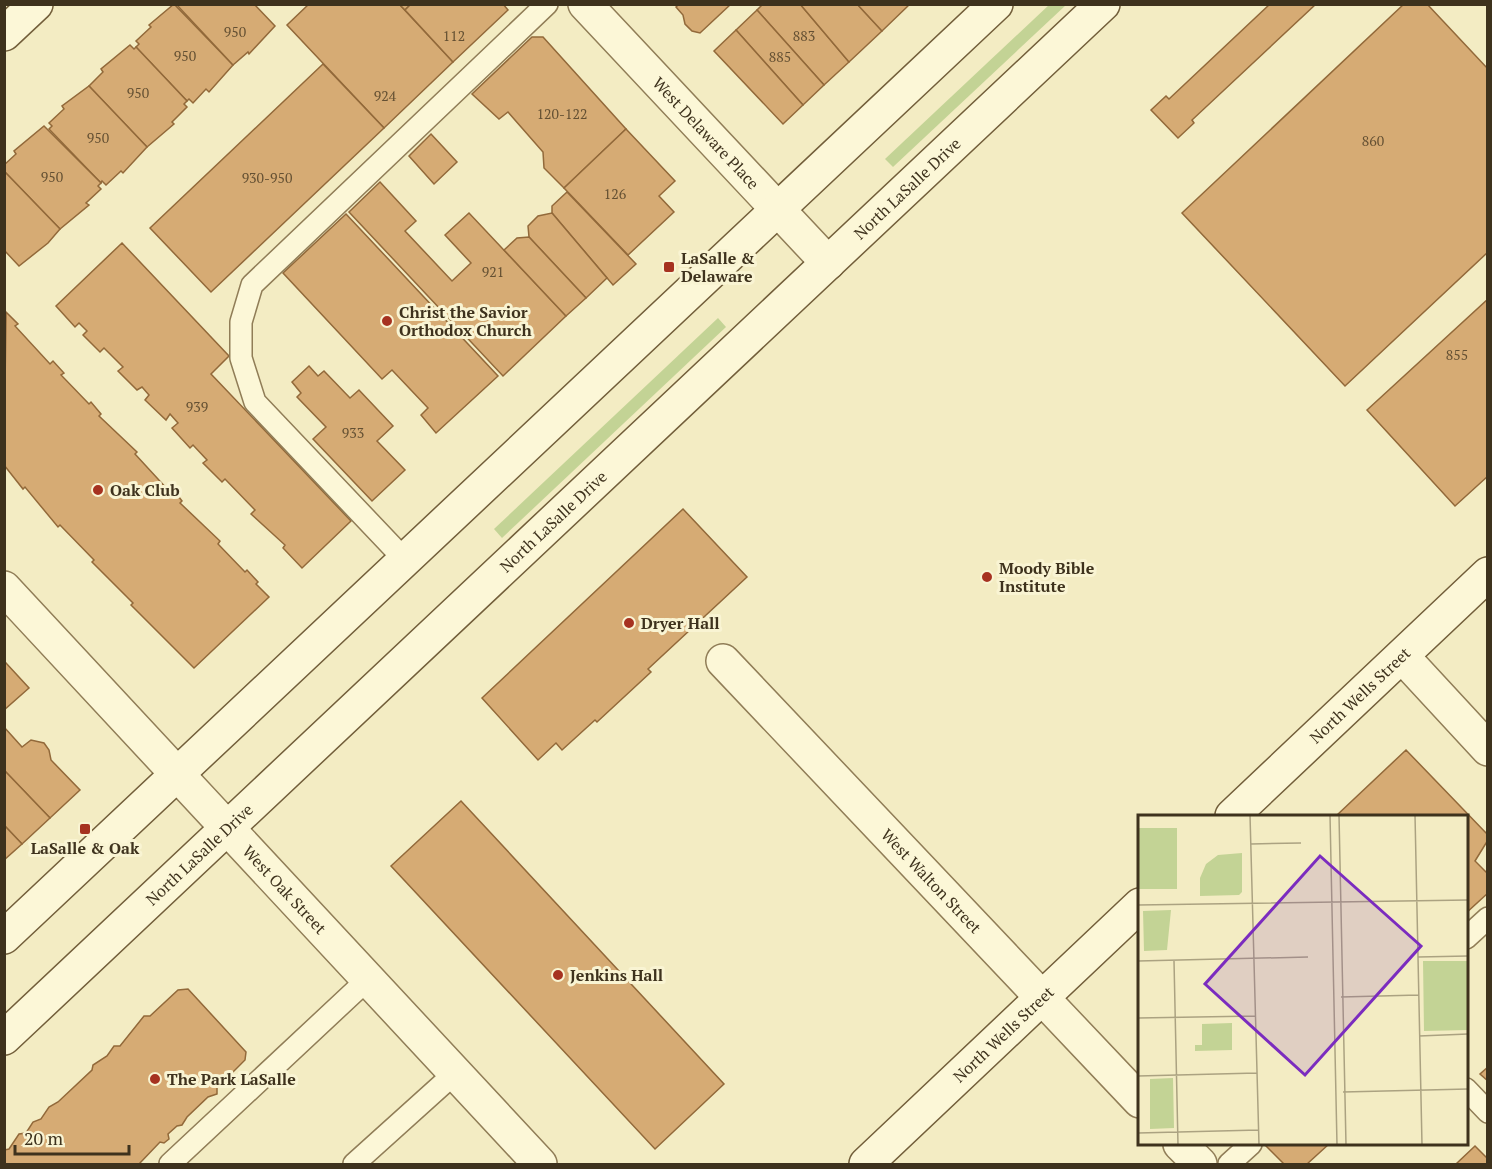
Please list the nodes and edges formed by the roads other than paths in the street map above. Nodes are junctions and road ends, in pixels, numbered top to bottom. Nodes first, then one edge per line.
1 (36, 4) edge
2 (547, 4) edge
3 (585, 4) edge
4 (996, 4) edge
5 (1103, 4) edge
6 (4, 34) edge
7 (778, 209) junction
8 (828, 263) junction
9 (405, 560) junction
10 (1488, 574) edge
11 (4, 588) edge
12 (1402, 656) junction
13 (723, 661) dead end
14 (1488, 748) edge
15 (178, 774) junction
16 (1233, 815) edge
17 (226, 826) junction
18 (1138, 906) edge
19 (1488, 918) edge
20 (4, 937) edge
21 (1468, 937) edge
22 (368, 979) junction
23 (1042, 998) junction
24 (4, 1038) edge
25 (455, 1073) junction
26 (1468, 1090) edge
27 (1138, 1099) edge
28 (1488, 1112) edge
29 (1182, 1145) edge
30 (1249, 1145) edge
31 (170, 1164) edge
32 (354, 1164) edge
33 (540, 1164) edge
34 (866, 1164) edge
35 (1200, 1164) edge
36 (1229, 1164) edge

1 - 6 main road
2 - 9 lane
3 - 7 main road, West Delaware Place
4 - 7 main road
5 - 8 main road, North LaSalle Drive
7 - 8 main road, West Delaware Place
7 - 9 main road
8 - 17 main road, North LaSalle Drive
9 - 15 main road
10 - 12 main road, North Wells Street
11 - 15 main road, West Oak Street
12 - 14 main road
12 - 16 main road, North Wells Street
13 - 23 main road, West Walton Street
15 - 17 main road, West Oak Street
15 - 20 main road
17 - 22 main road, West Oak Street
17 - 24 main road, North LaSalle Drive
18 - 23 main road, North Wells Street
19 - 21 lane
22 - 25 main road, West Oak Street
22 - 31 lane
23 - 27 main road, West Walton Street
23 - 34 main road, North Wells Street
25 - 32 lane
25 - 33 main road, West Oak Street
26 - 28 lane
29 - 35 main road
30 - 36 lane

